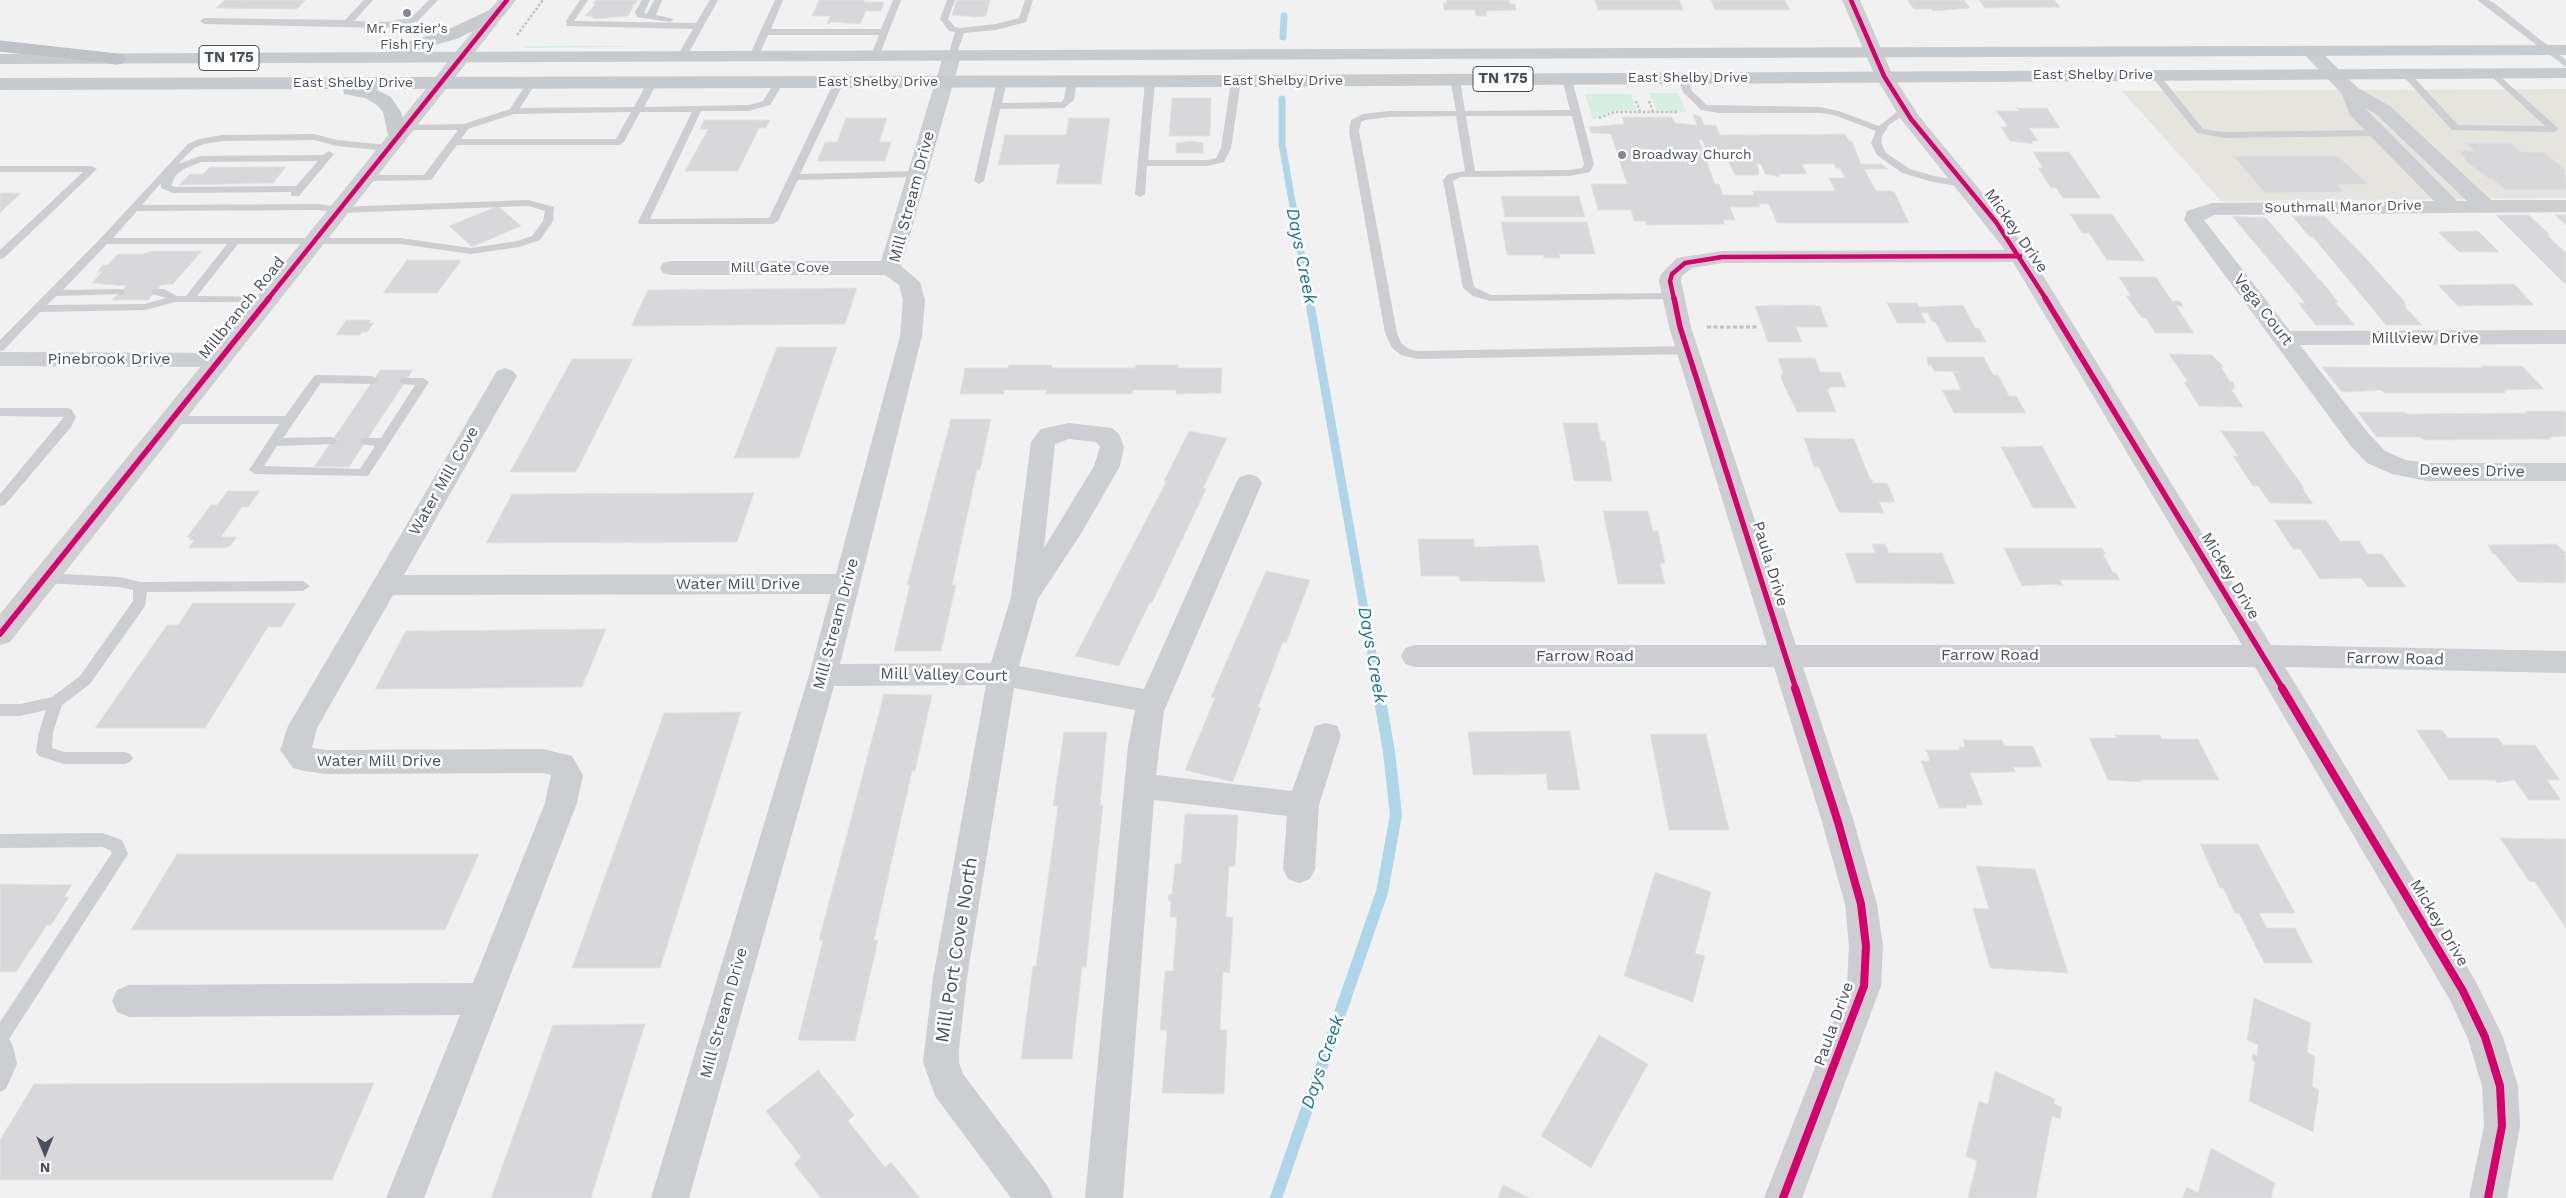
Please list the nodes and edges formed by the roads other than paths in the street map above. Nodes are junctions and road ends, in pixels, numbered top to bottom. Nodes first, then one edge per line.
1 (370, 0) edge
2 (434, 0) edge
3 (584, 0) edge
4 (595, 0) edge
5 (646, 0) edge
6 (658, 0) edge
7 (714, 0) edge
8 (779, 0) edge
9 (897, 0) edge
10 (951, 0) edge
11 (1029, 0) edge
12 (1851, 0) edge
13 (2481, 0) edge
14 (2490, 2) edge
15 (502, 5) edge
16 (654, 18) junction
17 (204, 21) dead end
18 (347, 23) junction
19 (701, 23) junction
20 (588, 26) junction
21 (960, 31) junction
22 (764, 32) junction
23 (884, 32) junction
24 (0, 46) edge
25 (2557, 50) edge
26 (2310, 51) junction
27 (1872, 52) junction
28 (952, 56) junction
29 (754, 57) junction
30 (876, 57) junction
31 (117, 58) junction
32 (311, 58) junction
33 (681, 58) junction
34 (0, 59) edge
35 (459, 59) junction
36 (2566, 64) edge
37 (2566, 73) edge
38 (2406, 74) junction
39 (2494, 74) junction
40 (2155, 75) junction
41 (2334, 75) junction
42 (1884, 76) junction
43 (1683, 78) junction
44 (1567, 79) junction
45 (1455, 80) junction
46 (1072, 81) junction
47 (1150, 81) junction
48 (1236, 81) junction
49 (652, 82) junction
50 (779, 82) junction
51 (839, 82) junction
52 (944, 82) junction
53 (1002, 82) junction
54 (310, 83) junction
55 (439, 83) junction
56 (531, 83) junction
57 (0, 84) edge
58 (2351, 92) junction
59 (996, 106) junction
60 (698, 108) junction
61 (577, 110) junction
62 (601, 110) junction
63 (636, 110) junction
64 (1906, 110) junction
65 (513, 111) junction
66 (529, 111) junction
67 (552, 111) junction
68 (1575, 113) junction
69 (1461, 114) junction
70 (521, 122) dead end
71 (545, 122) dead end
72 (570, 122) dead end
73 (594, 122) dead end
74 (465, 127) junction
75 (1880, 129) junction
76 (397, 137) junction
77 (2382, 138) junction
78 (454, 142) junction
79 (338, 143) junction
80 (2419, 143) junction
81 (325, 158) junction
82 (211, 159) junction
83 (1143, 163) junction
84 (0, 169) edge
85 (168, 173) junction
86 (917, 174) junction
87 (1471, 174) junction
88 (793, 177) junction
89 (364, 178) junction
90 (979, 181) dead end
91 (1965, 184) junction
92 (300, 189) junction
93 (173, 190) junction
94 (1140, 194) dead end
95 (2451, 206) junction
96 (2485, 206) junction
97 (2566, 206) edge
98 (134, 208) junction
99 (283, 208) junction
100 (2235, 208) joint
101 (338, 210) junction
102 (236, 240) junction
103 (314, 240) junction
104 (104, 241) junction
105 (0, 256) edge
106 (2020, 256) junction
107 (671, 268) dead end
108 (890, 268) junction
109 (120, 292) dead end
110 (156, 292) dead end
111 (53, 293) junction
112 (1672, 296) junction
113 (175, 299) junction
114 (189, 299) junction
115 (266, 300) junction
116 (36, 310) junction
117 (2566, 337) edge
118 (1684, 338) junction
119 (2285, 338) junction
120 (0, 347) edge
121 (0, 359) edge
122 (218, 360) junction
123 (505, 376) dead end
124 (372, 380) dead end
125 (406, 381) dead end
126 (2, 414) edge
127 (171, 420) junction
128 (288, 420) junction
129 (2359, 439) joint
130 (331, 441) dead end
131 (366, 441) dead end
132 (273, 442) junction
133 (384, 442) junction
134 (2566, 472) edge
135 (1249, 483) dead end
136 (0, 502) edge
137 (45, 578) junction
138 (847, 584) junction
139 (384, 585) junction
140 (303, 586) dead end
141 (140, 587) junction
142 (1024, 597) junction
143 (0, 634) edge
144 (1784, 655) junction
145 (1414, 656) dead end
146 (2263, 656) junction
147 (2566, 662) edge
148 (823, 674) junction
149 (1002, 674) junction
150 (56, 702) junction
151 (1152, 702) junction
152 (0, 710) edge
153 (1326, 735) dead end
154 (125, 758) dead end
155 (1140, 786) junction
156 (1303, 804) junction
157 (0, 841) edge
158 (1299, 869) dead end
159 (484, 999) junction
160 (129, 1001) dead end
161 (0, 1037) edge
162 (0, 1046) edge
163 (0, 1083) edge
164 (405, 1198) edge
165 (670, 1198) edge
166 (1034, 1198) edge
167 (1104, 1198) edge
168 (1783, 1198) edge
169 (2488, 1198) edge

1 - 18 lane
2 - 18 lane
3 - 20 lane
4 - 20 lane
5 - 16 lane
6 - 16 lane
7 - 19 lane
8 - 22 lane
9 - 23 lane
10 - 21 lane
11 - 21 lane
12 - 27 street, Mickey Drive
13 - 14 lane
14 - 25 lane
15 - 32 main road
15 - 35 main road, Millbranch Road
16 - 19 lane
17 - 18 lane
19 - 20 lane
19 - 33 lane
21 - 28 lane
22 - 23 lane
22 - 29 lane
23 - 30 lane
24 - 31 highway
25 - 26 main road, East Shelby Drive / TN 175
25 - 36 lane
26 - 27 main road, East Shelby Drive / TN 175
26 - 41 street, Southmall Manor Drive
27 - 28 main road, East Shelby Drive / TN 175
27 - 42 street, Mickey Drive
28 - 30 main road, East Shelby Drive / TN 175
28 - 52 street, Mill Stream Drive
29 - 30 main road, East Shelby Drive / TN 175
29 - 33 main road, East Shelby Drive / TN 175
31 - 32 main road, East Shelby Drive / TN 175
31 - 34 main road, East Shelby Drive / TN 175
32 - 35 main road, East Shelby Drive / TN 175
33 - 35 main road, East Shelby Drive / TN 175
35 - 55 main road, Millbranch Road
37 - 39 main road, East Shelby Drive / TN 175
38 - 39 main road, East Shelby Drive / TN 175
38 - 39 lane
38 - 41 main road, East Shelby Drive / TN 175
40 - 41 main road, East Shelby Drive / TN 175
40 - 42 main road, East Shelby Drive / TN 175
40 - 77 lane
41 - 58 street, Southmall Manor Drive
42 - 43 main road, East Shelby Drive / TN 175
42 - 64 street, Mickey Drive
43 - 44 main road, East Shelby Drive / TN 175
43 - 75 lane
44 - 45 main road, East Shelby Drive / TN 175
44 - 68 lane
45 - 48 main road, East Shelby Drive / TN 175
45 - 69 lane
46 - 47 main road, East Shelby Drive / TN 175
46 - 53 main road, East Shelby Drive / TN 175
46 - 59 lane
47 - 48 main road, East Shelby Drive / TN 175
47 - 83 lane
48 - 83 lane
49 - 50 main road, East Shelby Drive / TN 175
49 - 56 main road, East Shelby Drive / TN 175
49 - 63 lane
50 - 51 main road, East Shelby Drive / TN 175
50 - 60 lane
51 - 52 main road, East Shelby Drive / TN 175
51 - 88 lane
52 - 53 main road, East Shelby Drive / TN 175
52 - 86 street, Mill Stream Drive
53 - 59 lane
54 - 55 main road, East Shelby Drive / TN 175
54 - 57 main road, East Shelby Drive / TN 175
54 - 76 main road
55 - 56 main road, East Shelby Drive / TN 175
55 - 76 main road, Millbranch Road
56 - 65 lane
58 - 77 street, Southmall Manor Drive
58 - 80 street, Southmall Manor Drive
59 - 90 lane
60 - 63 lane
60 - 88 lane
61 - 62 lane
61 - 67 lane
61 - 72 lane
62 - 63 lane
62 - 73 lane
63 - 78 lane
64 - 75 lane
64 - 91 street, Mickey Drive
65 - 66 lane
65 - 74 lane
66 - 67 lane
66 - 70 lane
67 - 71 lane
68 - 69 lane
68 - 87 lane
69 - 87 lane
69 - 118 lane
74 - 76 lane
74 - 78 lane
75 - 91 lane
76 - 79 lane
76 - 89 main road, Millbranch Road
77 - 80 street
77 - 95 street, Southmall Manor Drive
78 - 89 lane
79 - 81 lane
79 - 85 lane
80 - 96 street, Southmall Manor Drive
81 - 82 lane
81 - 92 lane
82 - 85 lane
82 - 93 lane
83 - 94 lane
84 - 105 lane
85 - 93 lane
85 - 98 lane
86 - 88 lane
86 - 108 street, Mill Stream Drive
87 - 112 lane
89 - 101 main road, Millbranch Road
91 - 106 street, Mickey Drive
92 - 93 lane
92 - 99 lane
95 - 96 street, Southmall Manor Drive
95 - 100 street, Southmall Manor Drive
96 - 97 street, Southmall Manor Drive
98 - 99 lane
98 - 104 lane
99 - 101 lane
100 - 119 street, Vega Court
101 - 103 main road, Millbranch Road
101 - 103 lane
102 - 103 lane
102 - 104 lane
102 - 114 lane
103 - 115 main road, Millbranch Road
104 - 111 lane
106 - 112 street, Paula Drive
106 - 146 street, Mickey Drive
107 - 108 street, Mill Gate Cove
108 - 138 street, Mill Stream Drive
109 - 111 lane
110 - 113 lane
111 - 116 lane
112 - 118 street, Paula Drive
113 - 114 lane
113 - 116 lane
114 - 115 lane
115 - 122 main road, Millbranch Road
116 - 120 lane
117 - 119 street, Millview Drive
118 - 144 street, Paula Drive
119 - 129 street, Vega Court
121 - 122 street, Pinebrook Drive
122 - 127 main road, Millbranch Road
123 - 139 street, Water Mill Cove
124 - 128 lane
125 - 133 lane
126 - 136 lane
127 - 128 lane
127 - 137 main road, Millbranch Road
128 - 132 lane
129 - 134 street, Dewees Drive
130 - 132 lane
131 - 133 lane
132 - 133 lane
135 - 151 street
137 - 141 lane
137 - 143 main road, Millbranch Road
138 - 139 street, Water Mill Drive
138 - 148 street, Mill Stream Drive
139 - 159 street, Water Mill Drive
140 - 141 lane
141 - 150 lane
142 - 142 street
142 - 149 street, Mill Port Cove North
144 - 145 street, Farrow Road
144 - 146 street, Farrow Road
144 - 168 street, Paula Drive
146 - 147 street, Farrow Road
146 - 169 street, Mickey Drive
148 - 149 street, Mill Valley Court
148 - 165 street, Mill Stream Drive
149 - 151 street, Mill Valley Court
149 - 166 street, Mill Port Cove North
150 - 152 lane
150 - 154 lane
151 - 155 street
153 - 156 street
155 - 156 street
155 - 167 street
156 - 158 street
157 - 161 lane
159 - 160 street
159 - 164 street, Water Mill Drive
162 - 163 lane

